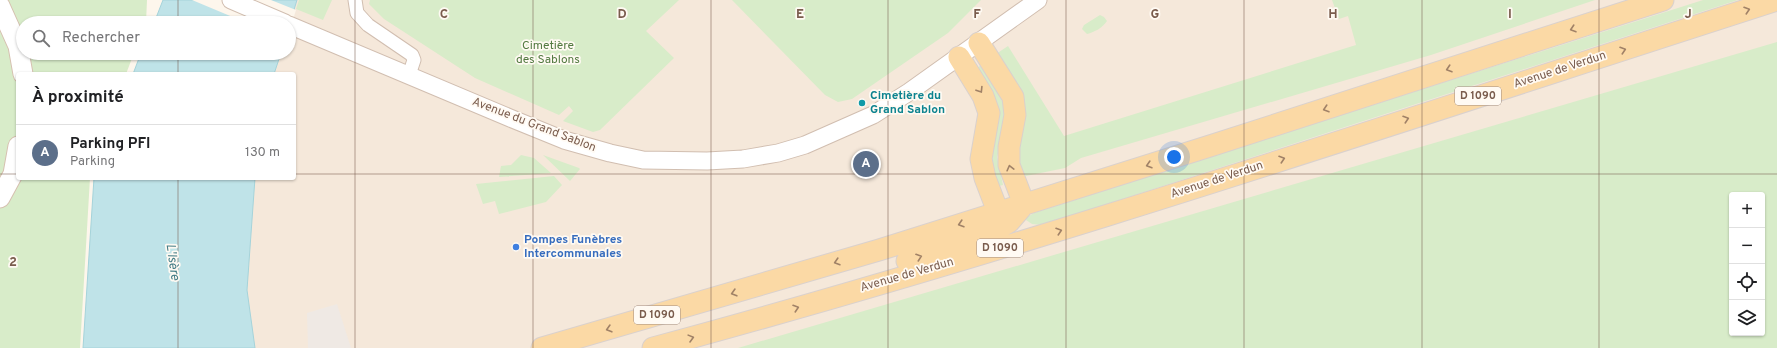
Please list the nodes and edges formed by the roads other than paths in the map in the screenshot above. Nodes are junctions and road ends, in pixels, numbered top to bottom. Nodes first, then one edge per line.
1 (231, 0) edge
2 (355, 0) edge
3 (1038, 0) edge
4 (1663, 0) edge
5 (1777, 0) edge
6 (0, 6) edge
7 (269, 16) edge
8 (296, 27) edge
9 (16, 42) edge
10 (979, 43) junction
11 (959, 57) junction
12 (20, 60) edge
13 (23, 72) edge
14 (410, 75) junction
15 (16, 160) edge
16 (0, 198) edge
17 (1024, 204) junction
18 (1004, 217) junction
19 (1035, 239) junction
20 (820, 301) junction
21 (542, 348) edge
22 (653, 348) edge

1 - 7 street
2 - 14 street
3 - 10 street, Avenue du Grand Sablon
4 -> 17 main road, D 1090
19 -> 5 main road, Avenue de Verdun / D 1090
6 - 9 main road
8 - 14 street, Avenue du Grand Sablon
10 - 11 street, Avenue du Grand Sablon
17 -> 10 main road
11 - 14 street, Avenue du Grand Sablon
11 -> 18 main road
12 - 13 main road
15 - 16 main road
17 - 18 main road, D 1090
18 - 19 main road
20 -> 18 main road
18 -> 21 main road, D 1090
19 - 20 main road, Avenue de Verdun / D 1090
22 -> 20 main road, Avenue de Verdun / D 1090

